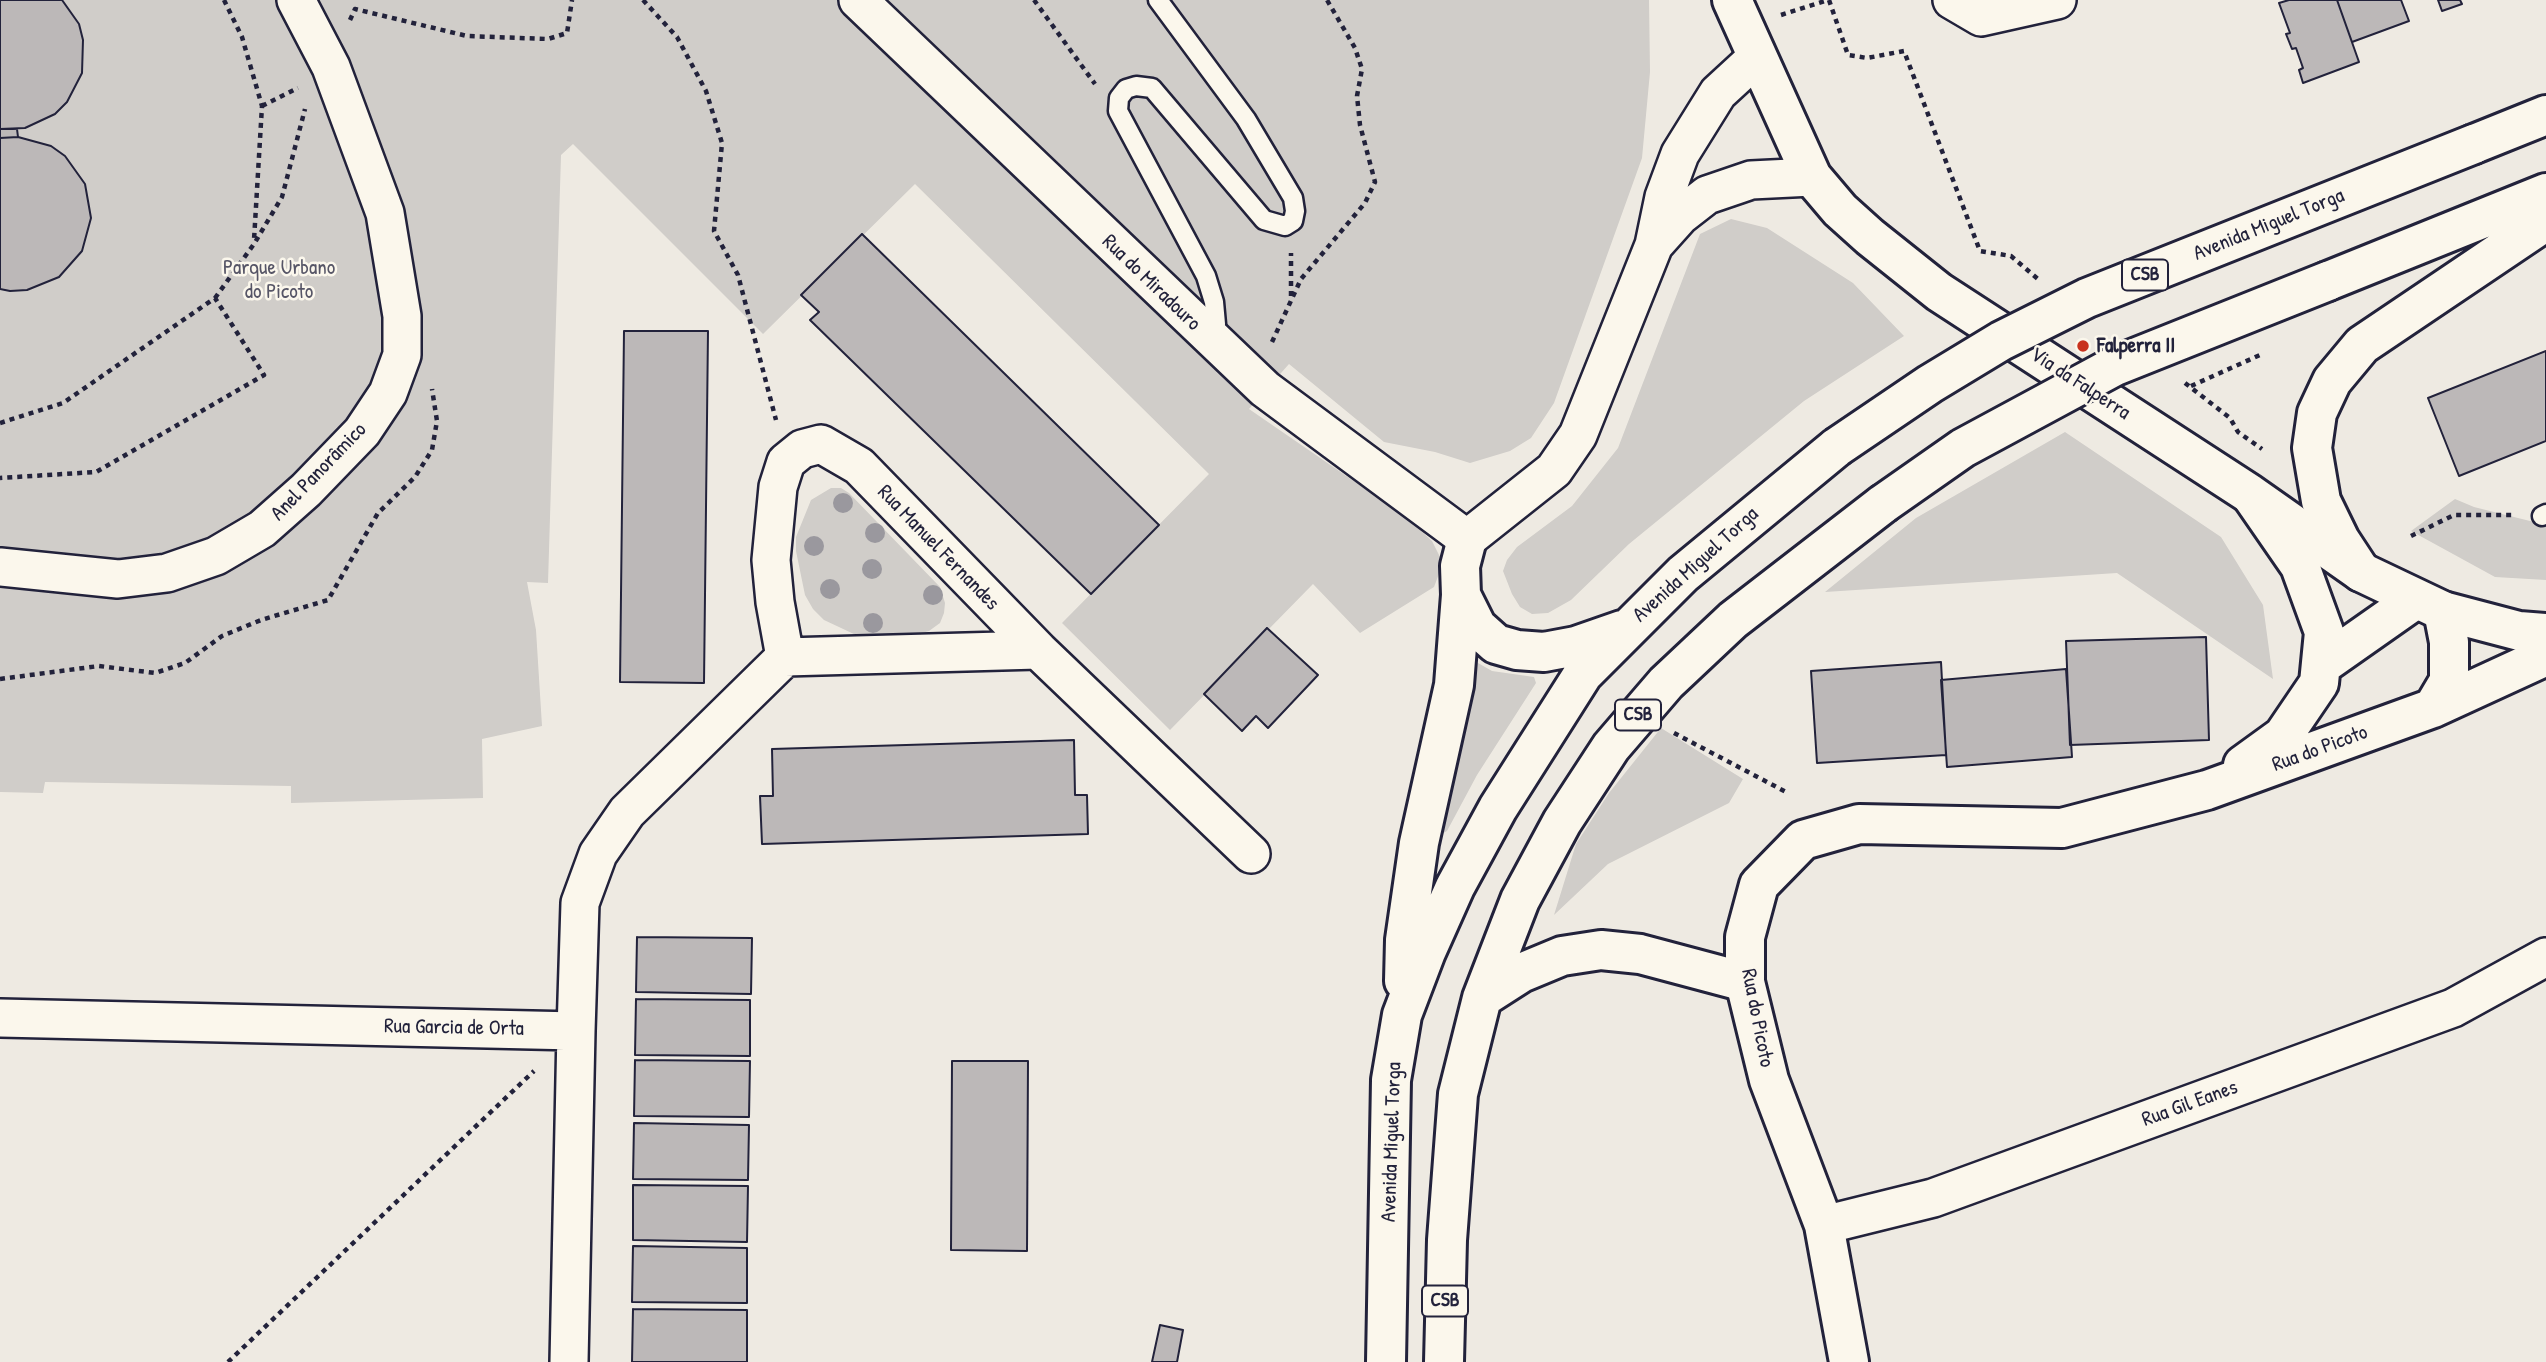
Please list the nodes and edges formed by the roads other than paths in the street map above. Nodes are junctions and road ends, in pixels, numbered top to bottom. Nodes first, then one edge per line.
1 (296, 0) edge
2 (858, 0) edge
3 (1158, 0) edge
4 (1732, 0) edge
5 (1952, 0) edge
6 (2057, 0) edge
7 (1756, 58) junction
8 (2546, 115) edge
9 (1812, 177) junction
10 (2546, 193) edge
11 (2546, 221) edge
12 (1654, 245) junction
13 (1212, 341) junction
14 (2250, 494) junction
15 (1467, 539) junction
16 (0, 567) edge
17 (2361, 572) junction
18 (1461, 595) junction
19 (2430, 605) junction
20 (1624, 630) junction
21 (2546, 633) edge
22 (1038, 650) junction
23 (2546, 656) edge
24 (785, 657) junction
25 (2322, 665) junction
26 (2433, 708) junction
27 (2207, 790) junction
28 (1251, 854) dead end
29 (2546, 957) edge
30 (1745, 982) junction
31 (1482, 998) junction
32 (1402, 1015) junction
33 (0, 1018) edge
34 (576, 1031) junction
35 (1824, 1225) junction
36 (569, 1362) edge
37 (1386, 1362) edge
38 (1444, 1362) edge
39 (1849, 1362) edge

1 - 16 street, Anel Panorâmico
2 - 13 street, Rua do Miradouro
3 - 13 lane
4 - 7 main road, Via da Falperra
5 - 6 street
7 - 9 main road, Via da Falperra
7 - 12 street
8 - 20 main road, Avenida Miguel Torga / CSB, bridge
9 - 12 street
9 - 14 main road, Via da Falperra
10 - 31 main road, CSB, bridge
11 - 17 main road
12 - 15 street
13 - 15 street, Rua do Miradouro
14 - 17 main road, Via da Falperra
14 - 25 main road, Rua do Picoto
15 - 18 main road
17 - 19 main road, Via da Falperra
18 - 20 main road
18 - 32 main road
19 - 21 main road, Via da Falperra
19 - 25 main road
19 - 26 main road
20 - 32 main road, Avenida Miguel Torga / CSB
22 - 24 street
22 - 24 street, Rua Manuel Fernandes
22 - 28 street
23 - 26 main road, Rua do Picoto
24 - 34 street
25 - 27 main road, Rua do Picoto
26 - 27 main road, Rua do Picoto
27 - 30 main road, Rua do Picoto
29 - 35 street, Rua Gil Eanes
30 - 31 main road
30 - 35 main road, Rua do Picoto
31 - 38 main road, CSB
32 - 37 main road, Avenida Miguel Torga / CSB
33 - 34 street, Rua Garcia de Orta
34 - 36 street
35 - 39 main road, Rua do Picoto

